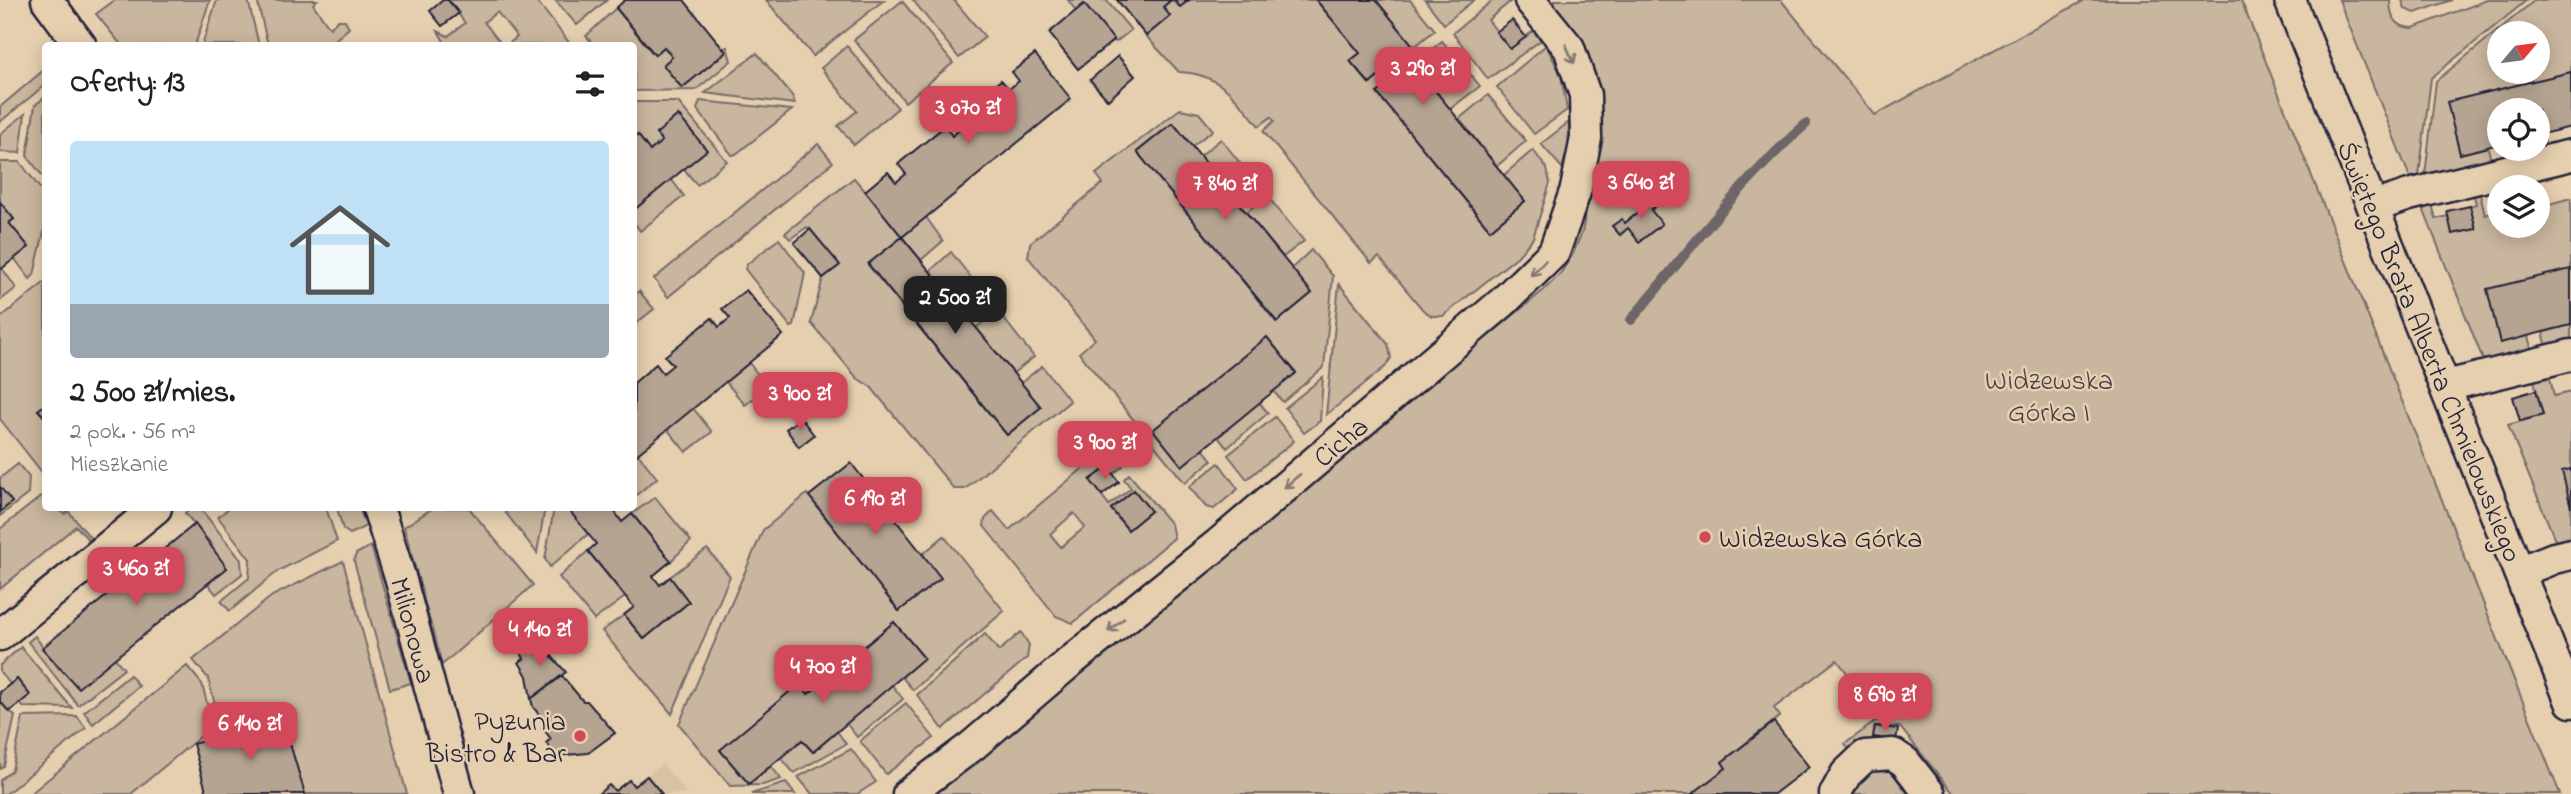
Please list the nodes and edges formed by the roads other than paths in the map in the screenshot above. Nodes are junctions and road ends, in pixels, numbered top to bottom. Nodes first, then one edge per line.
1 (47, 0) edge
2 (1530, 0) edge
3 (2290, 0) edge
4 (78, 42) edge
5 (2571, 155) edge
6 (2373, 206) junction
7 (2571, 355) edge
8 (2445, 386) junction
9 (152, 511) edge
10 (379, 511) edge
11 (2571, 554) edge
12 (2519, 572) junction
13 (0, 635) edge
14 (2571, 702) edge
15 (459, 794) edge
16 (908, 794) edge
17 (1835, 794) edge
18 (1930, 794) edge

1 - 4 street
2 -> 16 street, Cicha
3 - 6 street, Świętego Brata Alberta Chmielowskiego
5 - 6 street
6 - 8 street, Świętego Brata Alberta Chmielowskiego
7 - 8 street
8 - 12 street, Świętego Brata Alberta Chmielowskiego
9 - 13 street
10 - 15 street, Milionowa
11 - 12 street
12 - 14 street, Świętego Brata Alberta Chmielowskiego
17 - 18 street

